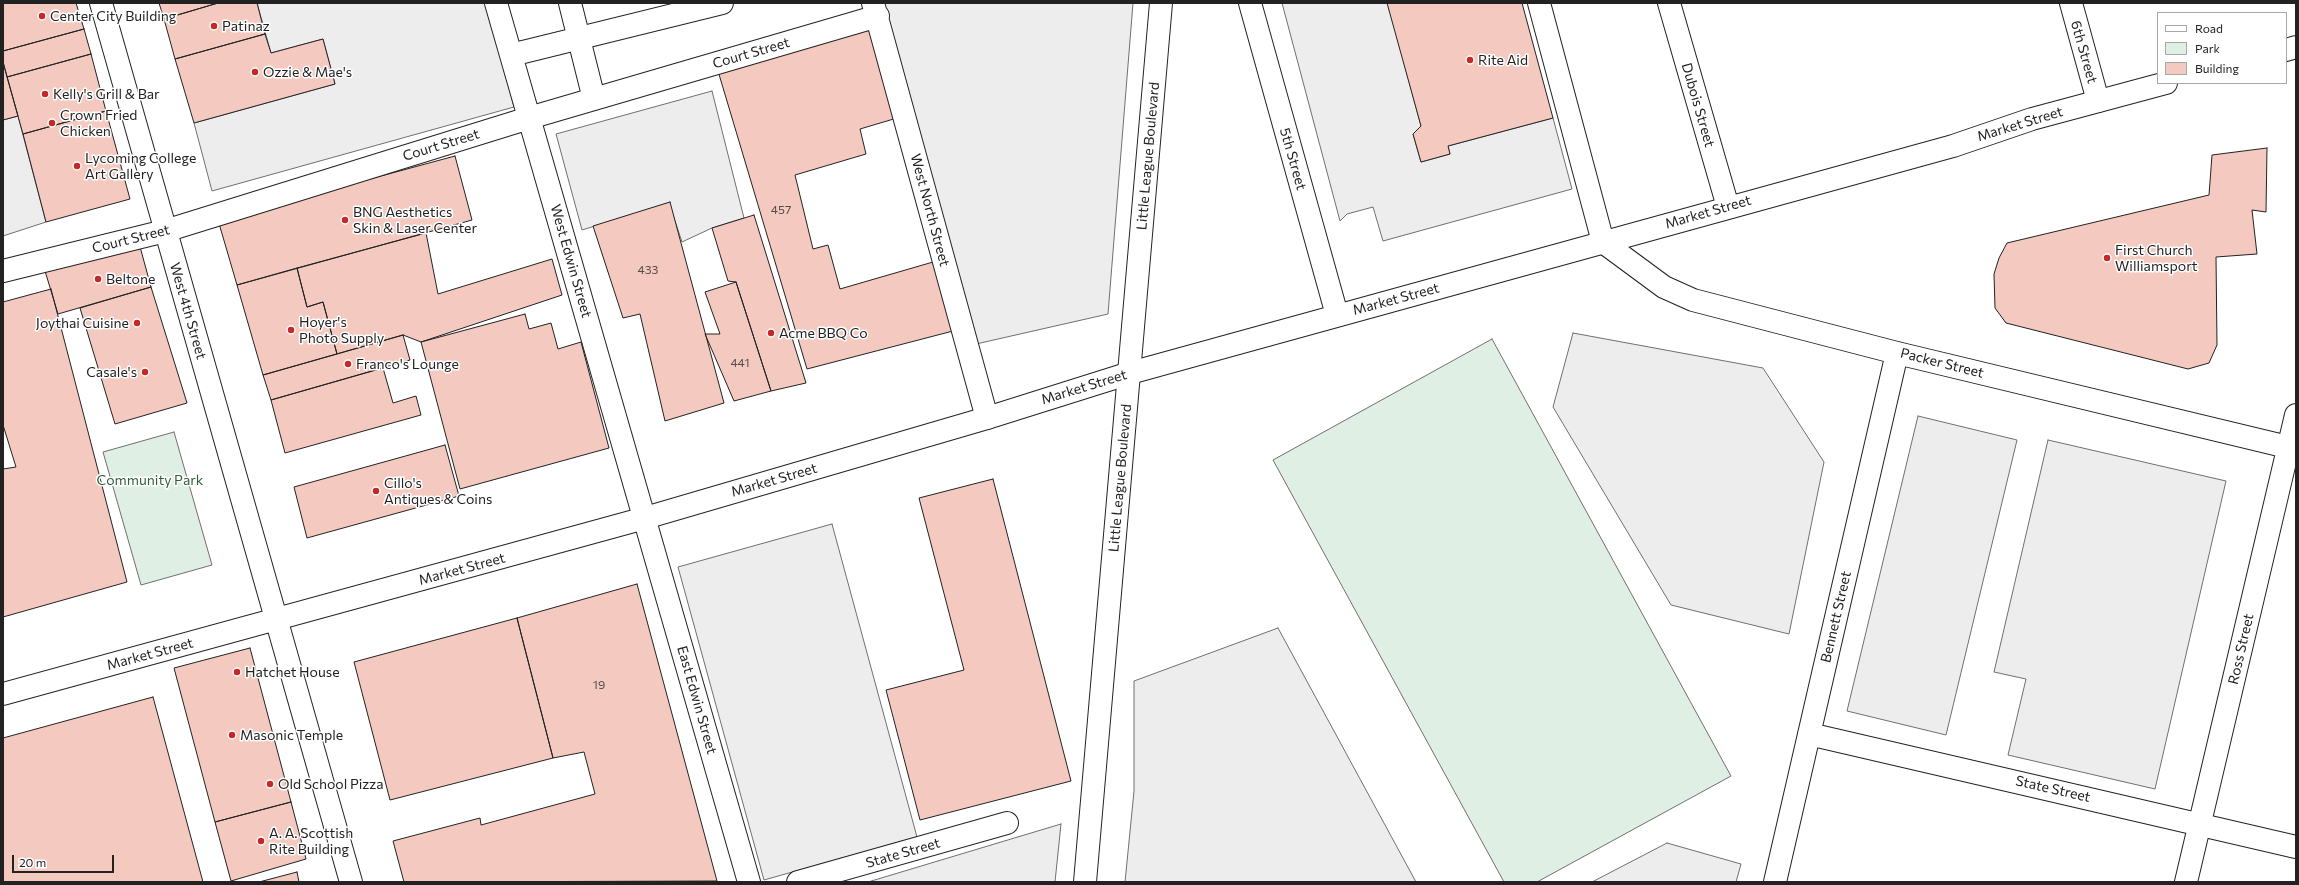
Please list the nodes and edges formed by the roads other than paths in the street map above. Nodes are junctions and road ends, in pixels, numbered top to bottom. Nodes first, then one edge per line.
1 (101, 3) edge
2 (496, 3) edge
3 (570, 3) edge
4 (722, 3) edge
5 (1161, 3) edge
6 (1250, 3) edge
7 (1539, 3) edge
8 (1669, 3) edge
9 (2071, 3) edge
10 (876, 9) edge
11 (579, 37) junction
12 (511, 55) junction
13 (2162, 84) edge
14 (594, 99) junction
15 (2098, 101) junction
16 (530, 118) junction
17 (1728, 207) junction
18 (165, 231) junction
19 (1603, 242) junction
20 (3, 271) edge
21 (1337, 315) junction
22 (1897, 353) junction
23 (1130, 373) junction
24 (2296, 415) edge
25 (987, 418) junction
26 (2292, 448) edge
27 (645, 518) junction
28 (277, 619) junction
29 (3, 694) edge
30 (1809, 734) junction
31 (1008, 823) dead end
32 (2199, 823) junction
33 (2296, 847) edge
34 (351, 882) edge
35 (749, 882) edge
36 (798, 882) edge
37 (1085, 882) edge
38 (1775, 882) edge
39 (2186, 882) edge

1 - 18 main road, West 4th Street
2 - 12 main road, West Edwin Street
3 - 11 main road
4 - 11 main road
5 - 23 main road, Little League Boulevard
6 - 21 main road, 5th Street
7 - 19 main road
8 - 17 main road, Dubois Street
9 - 15 main road, 6th Street
10 - 14 main road, Court Street
10 - 25 main road, West North Street
11 - 12 main road
11 - 14 main road
12 - 16 main road, West Edwin Street
13 - 15 main road, Market Street
14 - 16 main road, Court Street
15 - 17 main road, Market Street
16 - 18 main road, Court Street
16 - 27 main road, West Edwin Street
17 - 19 main road, Market Street
18 - 20 main road, Court Street
18 - 28 main road, West 4th Street
19 - 21 main road, Market Street
19 - 22 main road, Packer Street
21 - 23 main road, Market Street
22 - 26 main road, Packer Street
22 - 30 main road, Bennett Street
23 - 25 main road, Market Street
23 - 37 main road, Little League Boulevard
24 - 26 main road, Ross Street
25 - 27 main road, Market Street
26 - 32 main road, Ross Street
27 - 28 main road, Market Street
27 - 35 main road, East Edwin Street
28 - 29 main road, Market Street
28 - 34 main road, West 4th Street
30 - 32 main road, State Street
30 - 38 main road, Bennett Street
31 - 36 main road, State Street
32 - 33 main road, State Street
32 - 39 main road, Ross Street

